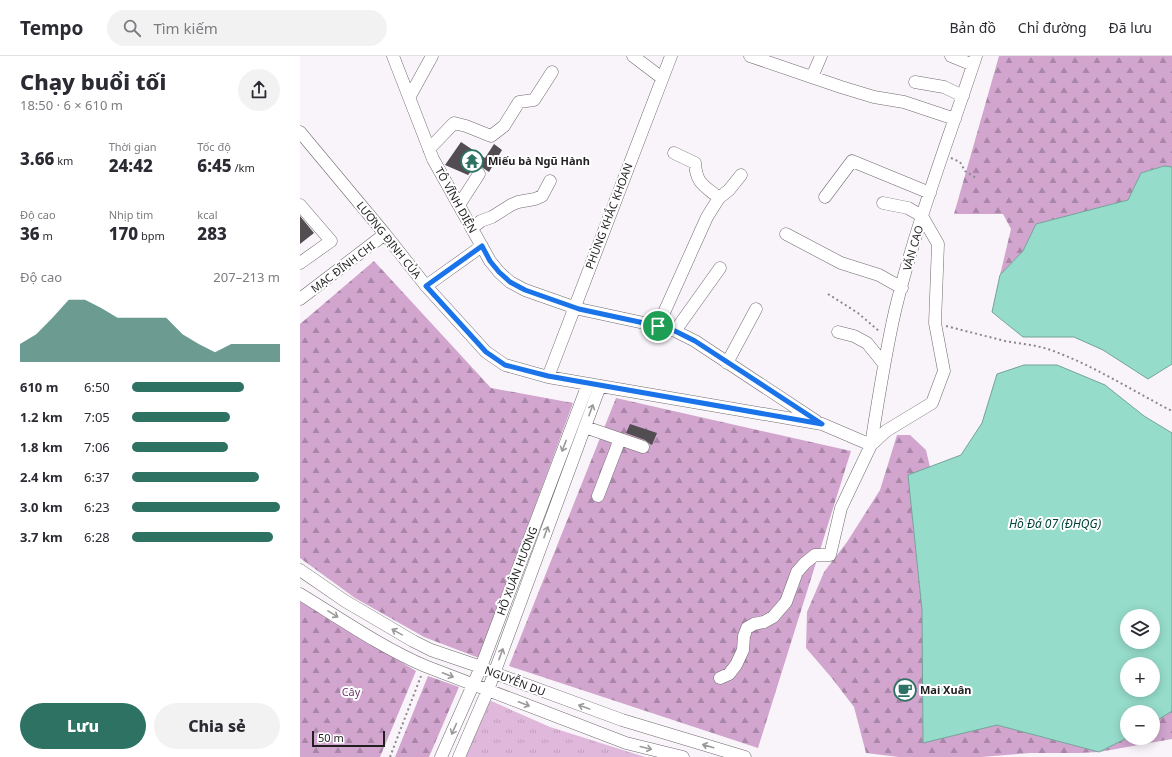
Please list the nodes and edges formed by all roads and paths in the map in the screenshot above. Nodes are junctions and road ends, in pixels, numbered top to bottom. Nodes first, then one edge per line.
1 (393, 56) edge
2 (432, 56) edge
3 (633, 56) edge
4 (671, 56) edge
5 (750, 56) edge
6 (821, 56) edge
7 (951, 56) edge
8 (974, 60) edge
9 (552, 72) dead end
10 (812, 77) junction
11 (662, 78) junction
12 (915, 82) dead end
13 (410, 96) junction
14 (963, 96) junction
15 (955, 119) junction
16 (300, 132) edge
17 (429, 149) junction
18 (674, 153) dead end
19 (943, 154) junction
20 (479, 174) dead end
21 (740, 175) dead end
22 (976, 178) dead end
23 (550, 181) dead end
24 (930, 193) junction
25 (825, 197) dead end
26 (719, 198) junction
27 (883, 203) dead end
28 (300, 205) edge
29 (459, 205) junction
30 (922, 216) junction
31 (472, 228) junction
32 (385, 234) junction
33 (786, 234) dead end
34 (482, 246) junction
35 (300, 263) edge
36 (720, 268) dead end
37 (426, 286) junction
38 (902, 288) junction
39 (828, 294) dead end
40 (300, 299) edge
41 (574, 308) junction
42 (756, 309) dead end
43 (935, 323) junction
44 (658, 326) junction
45 (675, 331) junction
46 (838, 332) dead end
47 (890, 339) junction
48 (727, 363) junction
49 (884, 364) junction
50 (548, 376) junction
51 (588, 384) junction
52 (600, 386) junction
53 (1172, 411) edge
54 (822, 424) junction
55 (585, 427) junction
56 (620, 439) junction
57 (871, 445) junction
58 (644, 447) dead end
59 (598, 496) dead end
60 (300, 570) edge
61 (300, 594) edge
62 (431, 650) junction
63 (425, 666) junction
64 (481, 667) junction
65 (494, 673) junction
66 (720, 678) dead end
67 (474, 685) junction
68 (488, 690) junction
69 (390, 757) edge
70 (441, 757) edge
71 (459, 757) edge
72 (683, 757) edge
73 (746, 757) edge

1 - 13 street, TÔ VĨNH DIỆN
2 - 13 street
3 - 11 street
4 - 11 street, PHÙNG KHẮC KHOAN
5 - 10 street
6 - 10 street
7 - 8 street
8 - 14 street, VĂN CAO
9 - 17 street
10 - 15 street
11 - 41 street, PHÙNG KHẮC KHOAN
12 - 14 street
13 - 17 street, TÔ VĨNH DIỆN
14 - 15 street, VĂN CAO
15 - 19 street, VĂN CAO
16 - 32 street, LƯƠNG ĐỊNH CỦA
17 - 29 street, TÔ VĨNH DIỆN
18 - 26 street
19 - 22 path
19 - 24 street, VĂN CAO
20 - 29 street
21 - 26 street
23 - 31 street
24 - 25 street
24 - 30 street, VĂN CAO
26 - 44 street
27 - 30 street
28 - 35 street
29 - 31 street, TÔ VĨNH DIỆN
30 - 38 street, VĂN CAO
30 - 43 street
31 - 34 street, TÔ VĨNH DIỆN
32 - 37 street, LƯƠNG ĐỊNH CỦA
32 - 40 street, MẠC ĐĨNH CHI
33 - 38 street
34 - 37 street
34 - 41 street, TÔ VĨNH DIỆN
36 - 45 street
37 - 50 street, LƯƠNG ĐỊNH CỦA
38 - 47 street, VĂN CAO
39 - 47 path
41 - 44 street, TÔ VĨNH DIỆN
41 - 50 street, PHÙNG KHẮC KHOAN
42 - 48 street
43 - 53 path
43 - 57 street
44 - 45 street, TÔ VĨNH DIỆN
45 - 48 street, TÔ VĨNH DIỆN
46 - 49 street
47 - 49 street, VĂN CAO
48 - 54 street, TÔ VĨNH DIỆN
49 - 57 street, VĂN CAO
50 - 51 street, LƯƠNG ĐỊNH CỦA
51 - 52 street, LƯƠNG ĐỊNH CỦA
51 -> 64 street, HỒ XUÂN HƯƠNG
52 - 54 street, LƯƠNG ĐỊNH CỦA
55 -> 52 street, HỒ XUÂN HƯƠNG
54 - 57 street, LƯƠNG ĐỊNH CỦA
55 - 56 street
65 -> 55 street, HỒ XUÂN HƯƠNG
56 - 58 street
56 - 59 street
57 - 66 street
62 -> 60 street, NGUYỄN DU
61 -> 63 street, NGUYỄN DU
62 - 63 street
62 - 64 street, NGUYỄN DU
63 -> 67 street, NGUYỄN DU
63 - 69 path
64 - 65 street, NGUYỄN DU
64 - 67 street, HỒ XUÂN HƯƠNG
65 - 68 street, HỒ XUÂN HƯƠNG
73 -> 65 street, NGUYỄN DU
67 - 68 street, NGUYỄN DU
67 -> 70 street, HỒ XUÂN HƯƠNG
68 - 71 street, HỒ XUÂN HƯƠNG
68 -> 72 street, NGUYỄN DU

